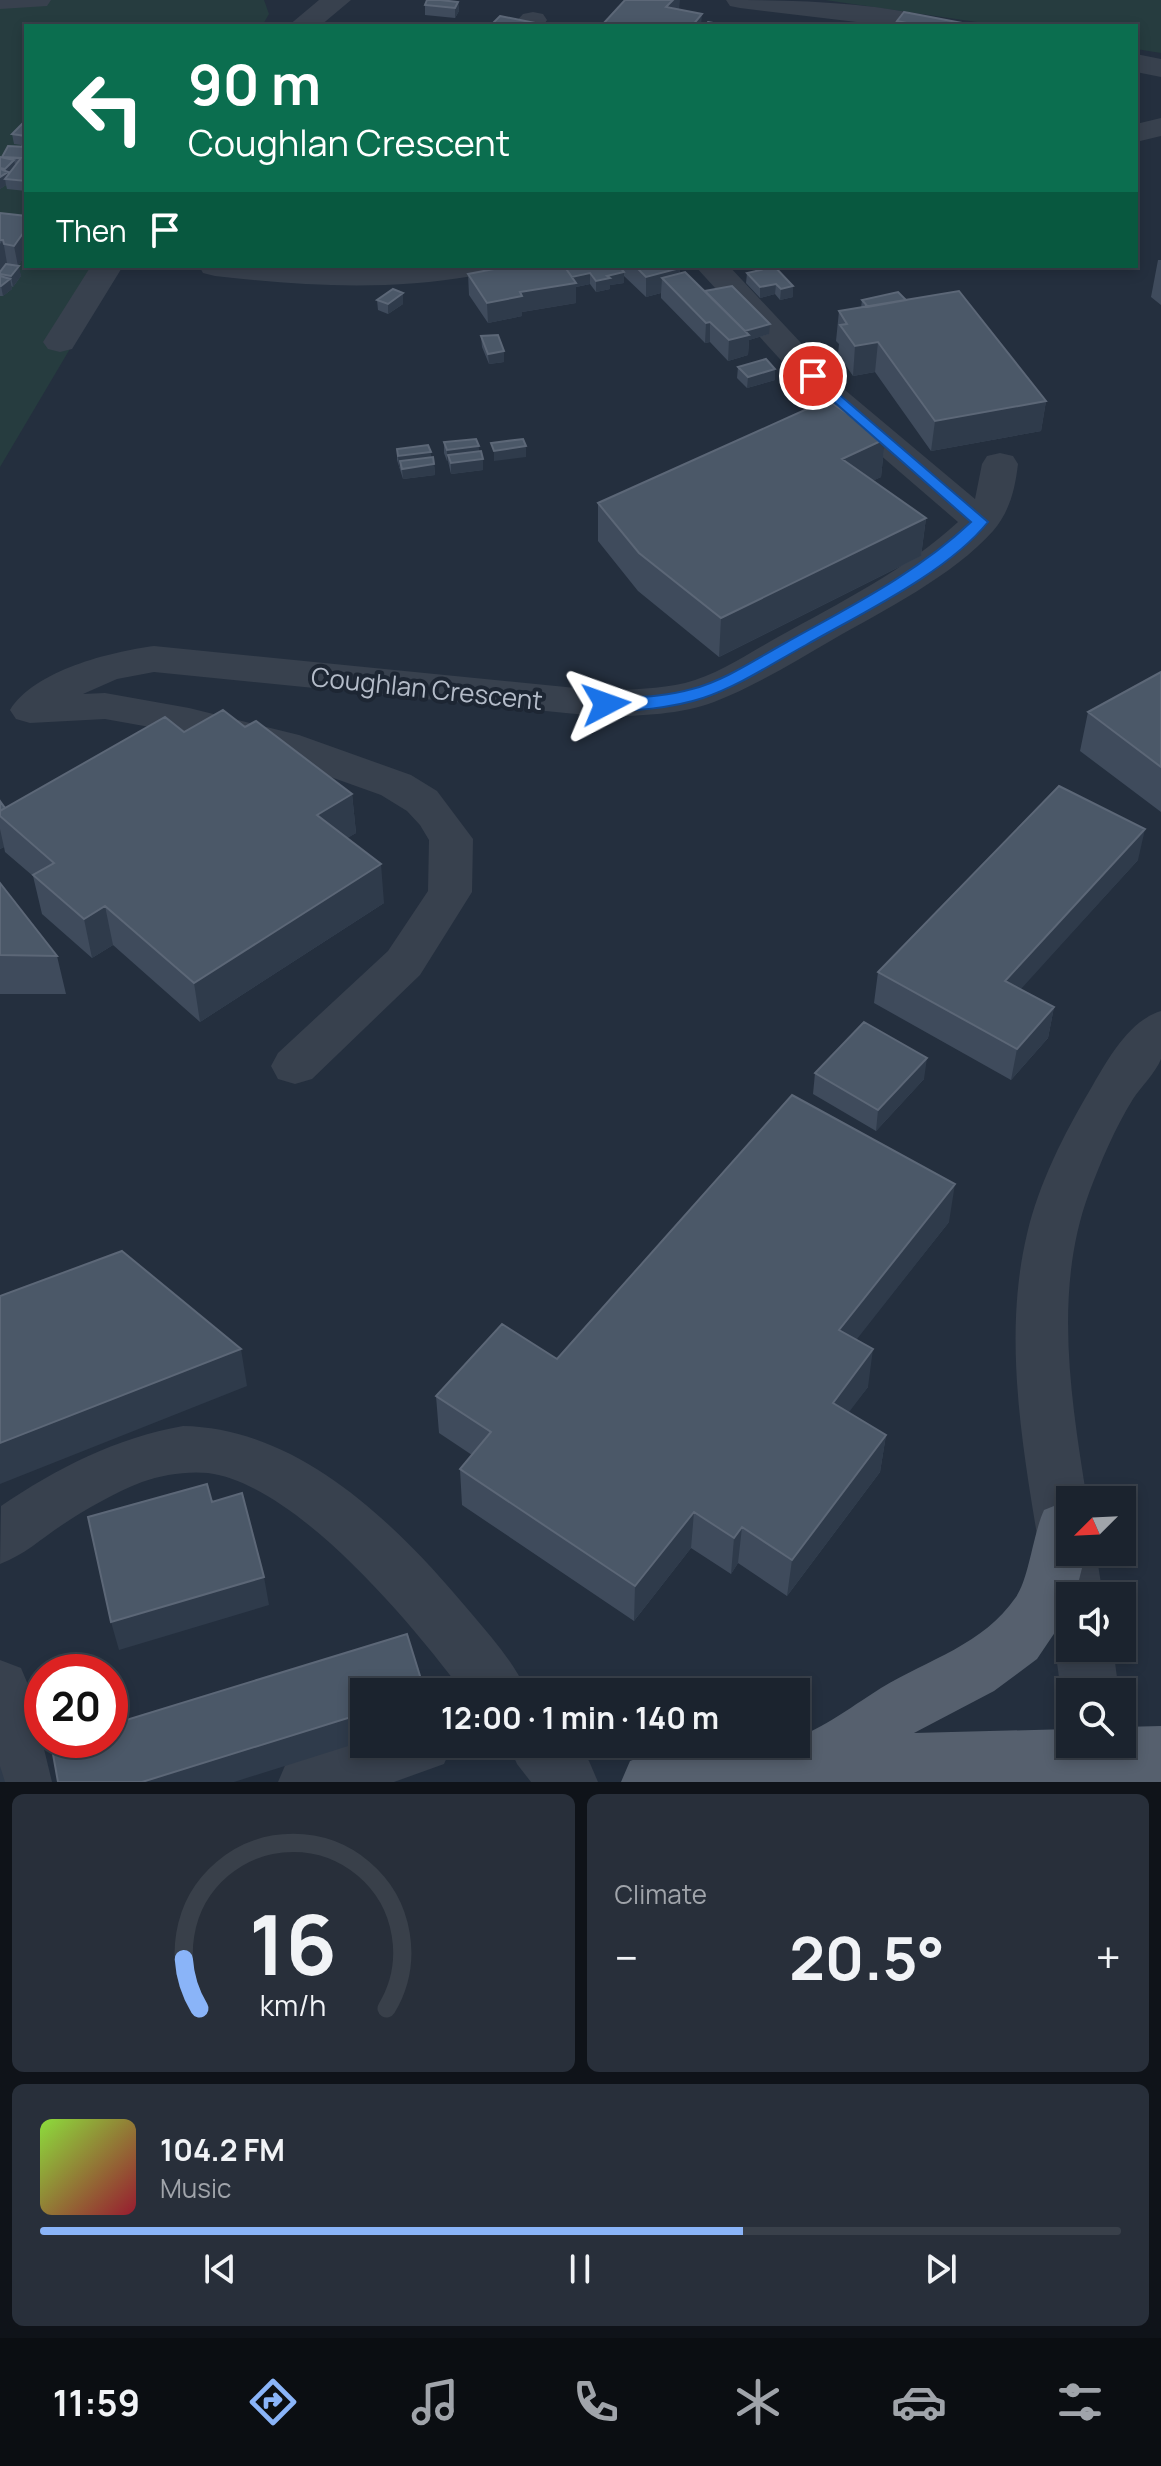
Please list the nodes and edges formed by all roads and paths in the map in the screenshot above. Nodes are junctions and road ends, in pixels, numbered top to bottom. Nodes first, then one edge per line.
1 (37, 0) edge
2 (337, 0) edge
3 (740, 0) edge
4 (0, 1) edge
5 (305, 24) edge
6 (924, 24) edge
7 (1138, 63) edge
8 (1161, 68) edge
9 (106, 268) edge
10 (226, 268) edge
11 (459, 268) edge
12 (713, 268) edge
13 (60, 342) dead end
14 (1000, 464) dead end
15 (980, 522) junction
16 (15, 712) edge
17 (189, 721) junction
18 (136, 753) edge
19 (1161, 1028) edge
20 (295, 1066) dead end
21 (1059, 1486) edge
22 (0, 1539) edge
23 (1056, 1558) edge
24 (487, 1678) edge
25 (0, 1687) edge
26 (1161, 1755) edge
27 (381, 1758) edge
28 (549, 1758) edge
29 (1101, 1761) edge
30 (811, 1764) junction
31 (22, 1782) edge
32 (308, 1782) edge
33 (568, 1782) edge
34 (651, 1782) edge

1 - 4 street
2 - 5 street
3 - 6 street
7 - 8 street
9 - 13 street
10 - 11 street
12 - 15 street
14 - 15 street, Coughlan Crescent
15 - 16 street, Coughlan Crescent
16 - 17 street
17 - 18 street
17 - 20 street
19 - 21 street
22 - 24 street
23 - 30 main road
25 - 31 street
26 - 29 main road
27 - 32 street
28 - 33 street
29 - 30 main road
30 - 34 main road

